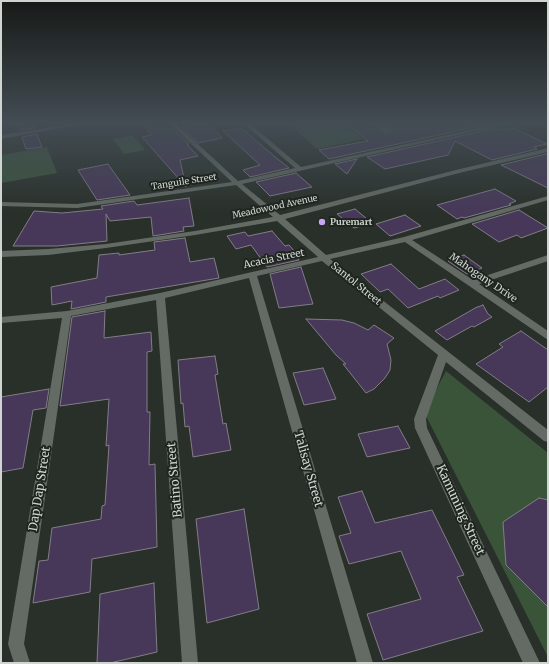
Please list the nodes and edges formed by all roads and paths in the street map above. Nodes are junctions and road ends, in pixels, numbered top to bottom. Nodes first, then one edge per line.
1 (206, 154) edge
2 (282, 154) edge
3 (368, 154) edge
4 (531, 154) edge
5 (300, 169) junction
6 (237, 183) junction
7 (548, 198) edge
8 (1, 204) edge
9 (279, 218) junction
10 (406, 239) junction
11 (1, 254) edge
12 (548, 258) edge
13 (325, 259) junction
14 (252, 275) junction
15 (471, 284) junction
16 (160, 296) junction
17 (67, 314) junction
18 (1, 320) edge
19 (548, 336) edge
20 (444, 354) junction
21 (548, 437) edge
22 (22, 663) edge
23 (190, 663) edge
24 (365, 663) edge
25 (532, 663) edge

1 - 6 street, Santol Street
2 - 5 street
3 - 5 street, Tanguile Street
4 - 9 street, Meadowood Avenue
5 - 6 street, Tanguile Street
6 - 8 street, Tanguile Street
6 - 9 street, Santol Street
7 - 10 street, Acacia Street
9 - 11 street, Meadowood Avenue
9 - 13 street, Santol Street
10 - 13 street, Acacia Street
10 - 15 street, Mahogany Drive
12 - 15 street
13 - 14 street, Acacia Street
13 - 20 street, Santol Street
14 - 16 street, Acacia Street
14 - 24 street, Talisay Street
15 - 19 street, Mahogany Drive
16 - 17 street, Acacia Street
16 - 23 street, Batino Street
17 - 18 street, Acacia Street
17 - 22 street, Dap Dap Street
20 - 21 street, Santol Street
20 - 25 street, Kamuning Street

